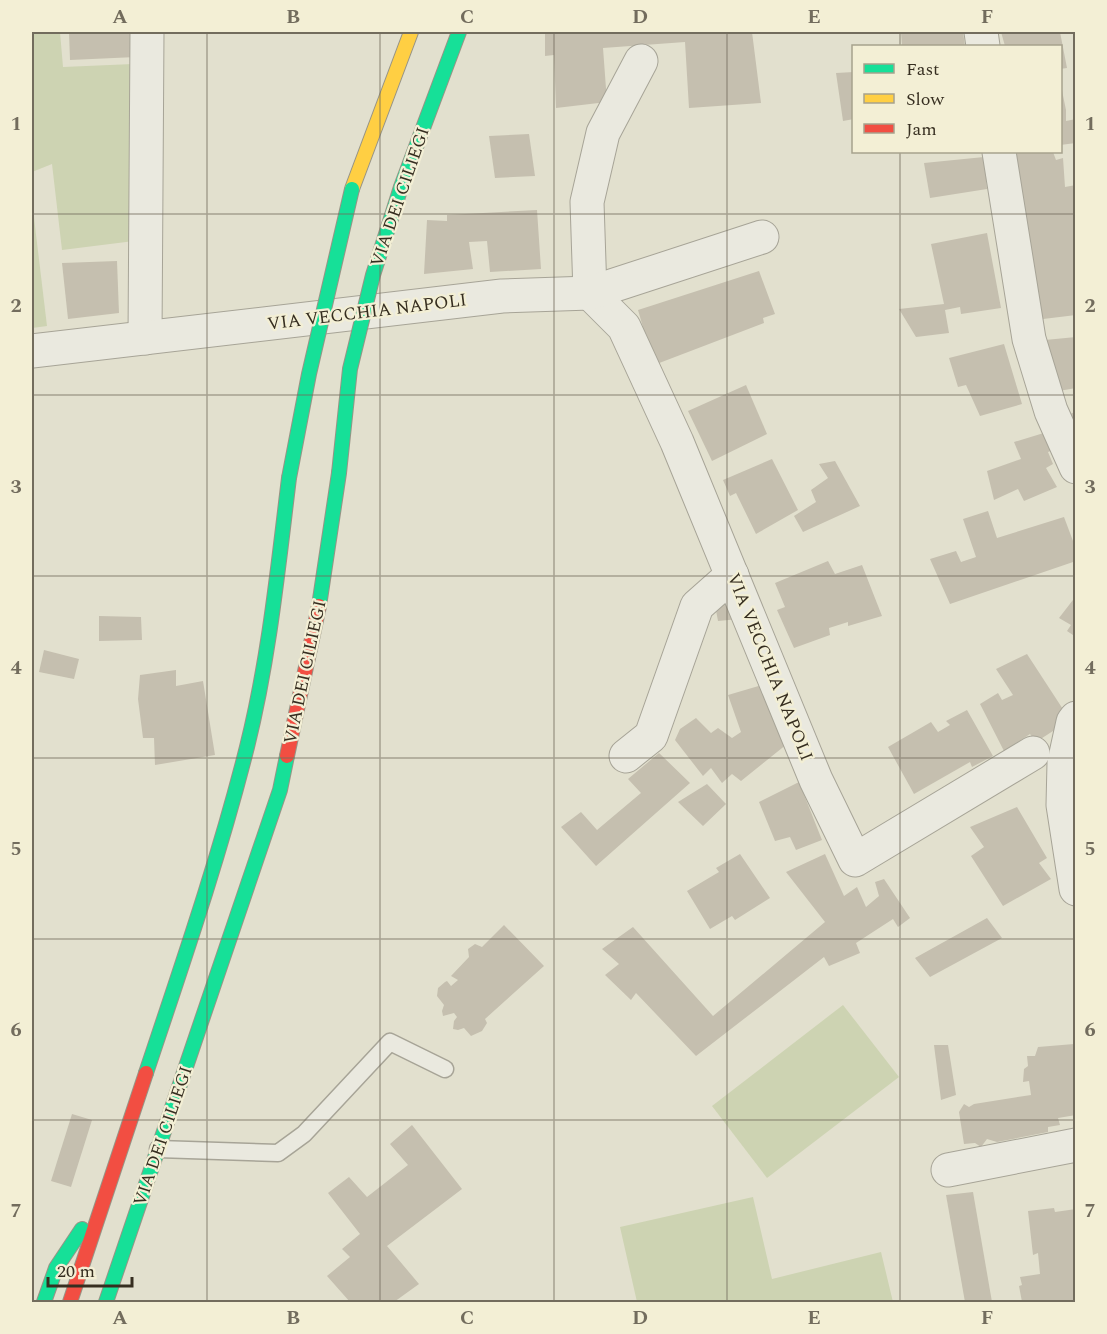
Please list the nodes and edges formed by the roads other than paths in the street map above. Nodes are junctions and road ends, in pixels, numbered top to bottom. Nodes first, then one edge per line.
1 (147, 32) edge
2 (411, 32) edge
3 (459, 32) edge
4 (641, 61) dead end
5 (999, 153) edge
6 (762, 237) dead end
7 (590, 293) junction
8 (145, 338) junction
9 (32, 351) edge
10 (1076, 467) edge
11 (732, 575) junction
12 (1076, 718) edge
13 (1033, 753) dead end
14 (626, 756) dead end
15 (1076, 889) edge
16 (445, 1069) dead end
17 (1076, 1146) edge
18 (158, 1149) junction
19 (948, 1170) dead end
20 (105, 1195) junction
21 (129, 1237) junction
22 (125, 1292) dead end
23 (44, 1302) edge
24 (70, 1302) edge
25 (106, 1302) edge

1 - 8 street
2 - 20 main road, VIA DEI CILIEGI, bridge
3 - 18 main road, VIA DEI CILIEGI, bridge
4 - 7 street
5 - 10 street
6 - 7 street, VIA VECCHIA NAPOLI
7 - 8 street, VIA VECCHIA NAPOLI
7 - 11 street, VIA VECCHIA NAPOLI
8 - 9 street, VIA VECCHIA NAPOLI
11 - 13 street, VIA VECCHIA NAPOLI
11 - 14 street
12 - 15 street
16 - 18 lane
17 - 19 street
18 - 21 main road, VIA DEI CILIEGI
20 - 23 main road
20 - 24 main road, VIA DEI CILIEGI
21 - 22 main road
21 - 25 main road, VIA DEI CILIEGI

